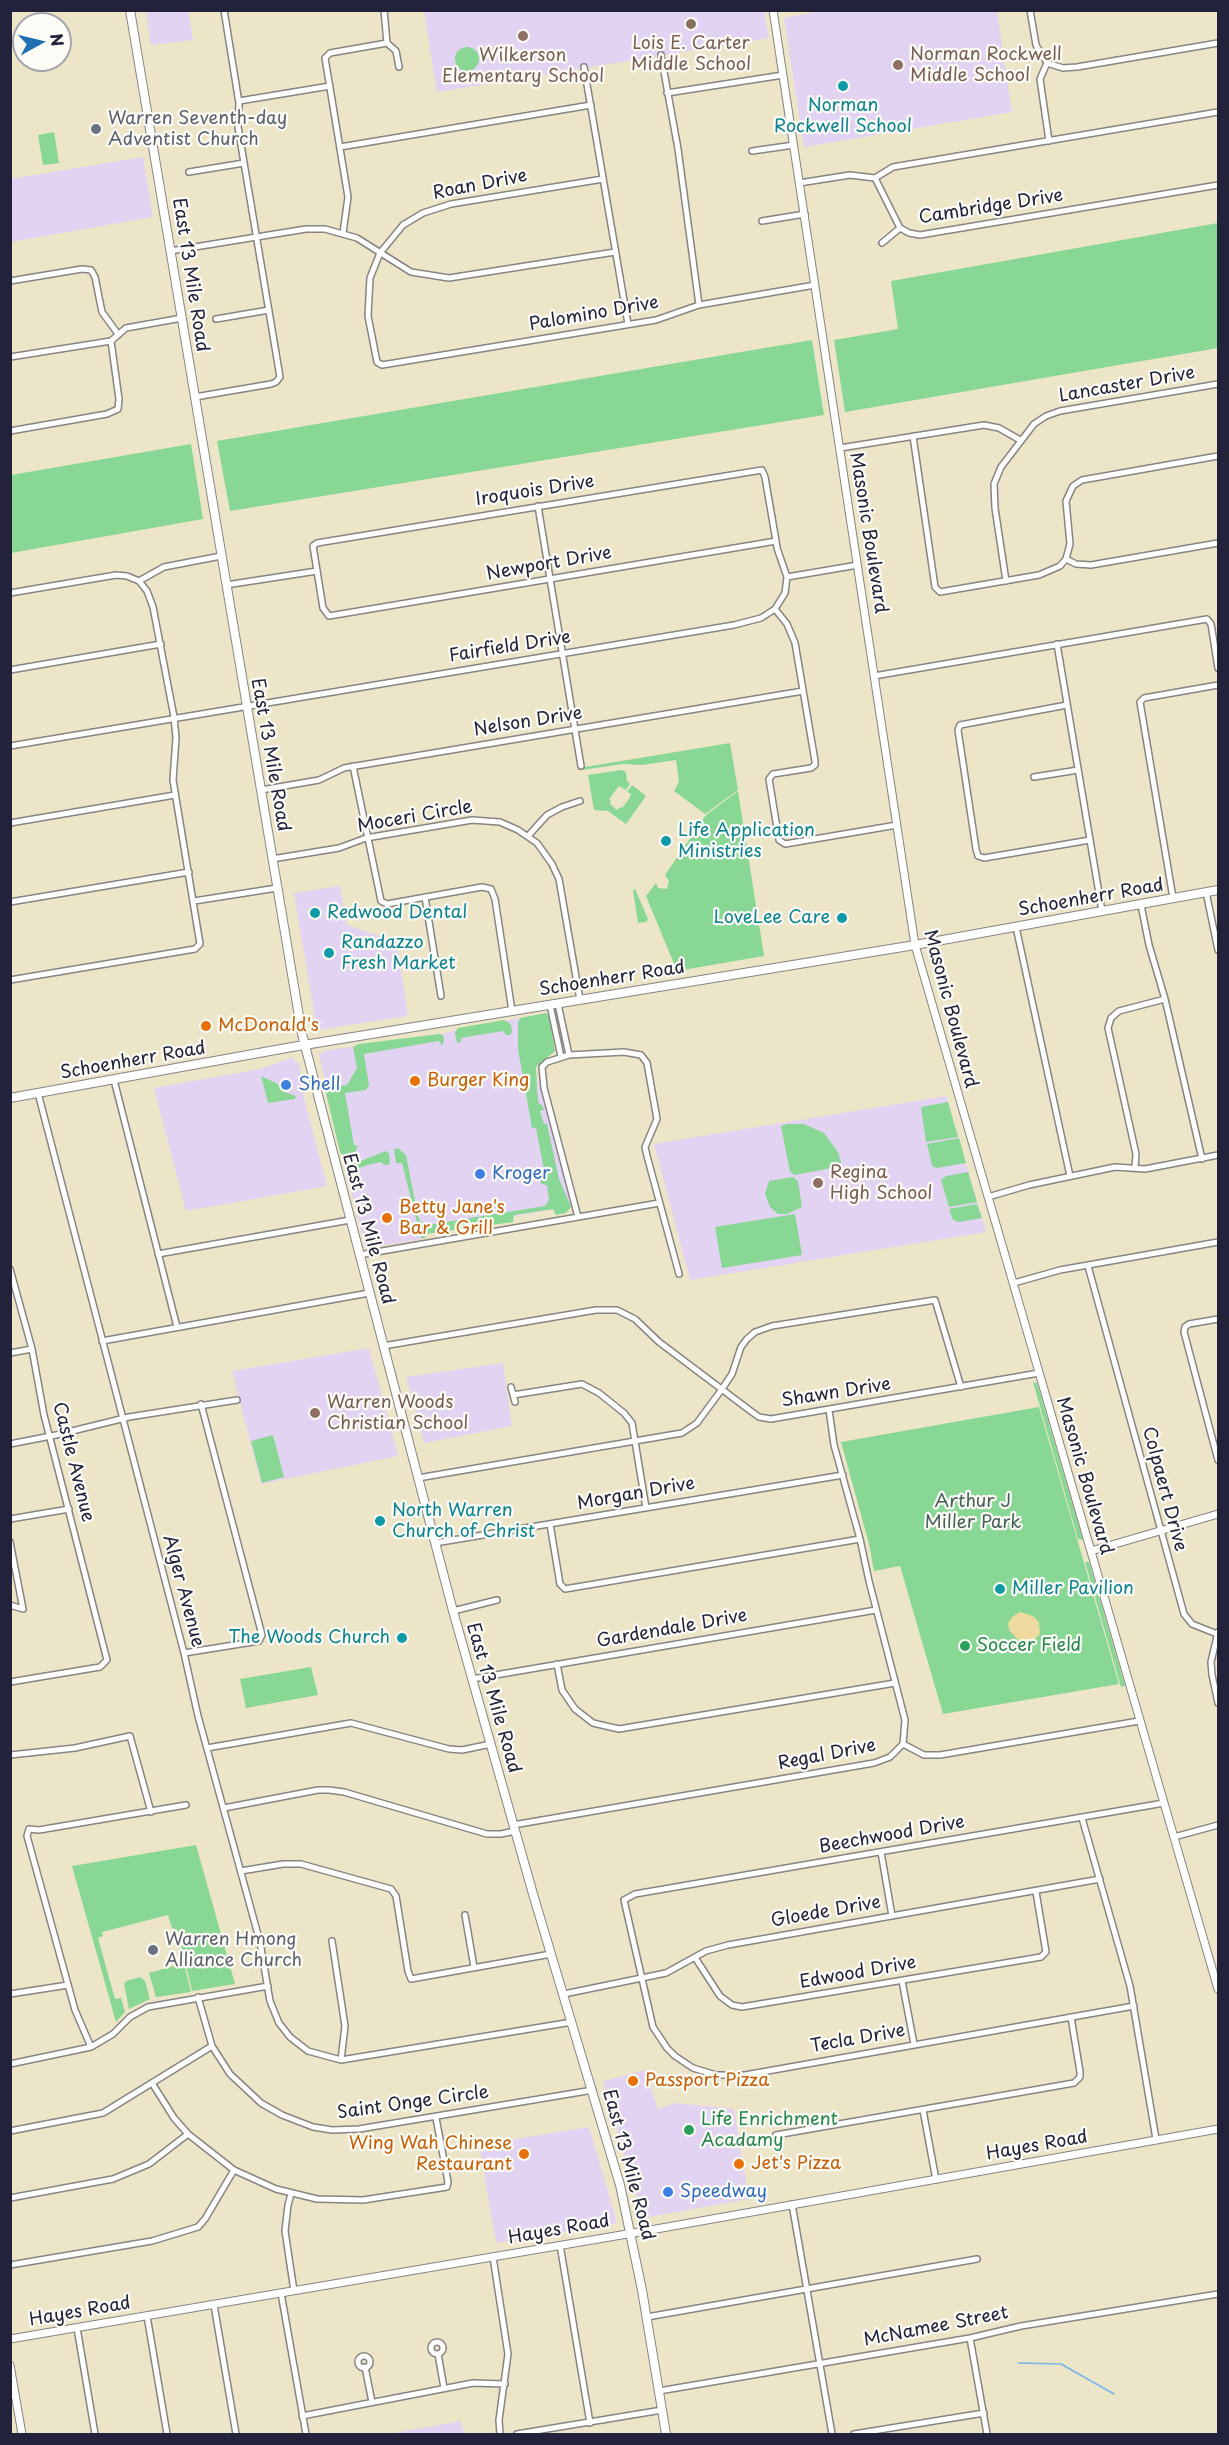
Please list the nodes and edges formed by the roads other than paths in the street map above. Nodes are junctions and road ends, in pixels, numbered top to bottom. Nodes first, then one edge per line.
1 (130, 10) edge
2 (224, 10) edge
3 (384, 10) edge
4 (773, 10) edge
5 (1030, 10) edge
6 (387, 43) junction
7 (1218, 43) edge
8 (661, 55) dead end
9 (1047, 63) junction
10 (399, 67) dead end
11 (584, 67) dead end
12 (783, 75) junction
13 (330, 86) junction
14 (667, 93) junction
15 (239, 101) junction
16 (591, 105) junction
17 (1218, 112) edge
18 (1049, 141) junction
19 (794, 145) junction
20 (340, 147) junction
21 (752, 151) dead end
22 (244, 163) junction
23 (189, 172) dead end
24 (875, 178) junction
25 (603, 179) junction
26 (799, 183) junction
27 (1218, 185) edge
28 (805, 214) junction
29 (762, 221) dead end
30 (900, 228) junction
31 (343, 233) junction
32 (257, 237) junction
33 (882, 243) dead end
34 (170, 251) junction
35 (615, 252) junction
36 (380, 253) junction
37 (10, 281) edge
38 (815, 285) junction
39 (699, 305) junction
40 (269, 310) junction
41 (182, 318) junction
42 (216, 319) dead end
43 (628, 324) junction
44 (118, 334) junction
45 (111, 341) junction
46 (10, 357) edge
47 (377, 362) joint
48 (1218, 384) edge
49 (195, 398) junction
50 (10, 431) edge
51 (913, 436) junction
52 (1020, 440) junction
53 (840, 448) junction
54 (1218, 456) edge
55 (538, 506) junction
56 (776, 541) junction
57 (1218, 543) edge
58 (221, 556) junction
59 (1066, 560) junction
60 (858, 566) junction
61 (317, 571) junction
62 (787, 578) junction
63 (551, 579) junction
64 (139, 581) junction
65 (1006, 581) junction
66 (226, 585) junction
67 (10, 593) edge
68 (775, 609) junction
69 (161, 644) junction
70 (1056, 644) junction
71 (563, 654) junction
72 (1218, 659) edge
73 (1218, 668) edge
74 (10, 669) edge
75 (874, 676) junction
76 (1218, 685) edge
77 (803, 691) junction
78 (1067, 705) junction
79 (247, 706) junction
80 (174, 718) junction
81 (575, 729) junction
82 (10, 746) edge
83 (353, 766) junction
84 (582, 766) dead end
85 (1078, 770) junction
86 (1035, 777) dead end
87 (261, 790) junction
88 (176, 795) junction
89 (580, 801) dead end
90 (10, 823) edge
91 (897, 825) junction
92 (528, 836) junction
93 (366, 837) junction
94 (1090, 840) junction
95 (272, 859) junction
96 (189, 872) junction
97 (277, 888) junction
98 (1218, 890) edge
99 (1206, 892) junction
100 (425, 897) junction
101 (1173, 898) junction
102 (10, 902) edge
103 (194, 902) junction
104 (1141, 905) junction
105 (1102, 911) junction
106 (1016, 927) junction
107 (915, 945) junction
108 (1218, 950) edge
109 (10, 980) edge
110 (441, 996) dead end
111 (1165, 999) junction
112 (580, 1000) junction
113 (554, 1004) junction
114 (512, 1011) junction
115 (306, 1045) junction
116 (569, 1055) junction
117 (561, 1057) junction
118 (114, 1080) junction
119 (38, 1093) junction
120 (10, 1098) edge
121 (1218, 1155) edge
122 (1202, 1159) junction
123 (1135, 1168) junction
124 (1070, 1176) junction
125 (988, 1197) junction
126 (660, 1203) junction
127 (578, 1217) junction
128 (350, 1220) junction
129 (1218, 1242) edge
130 (158, 1254) junction
131 (359, 1255) junction
132 (1088, 1266) junction
133 (10, 1269) edge
134 (679, 1274) dead end
135 (11, 1276) edge
136 (1014, 1283) junction
137 (369, 1293) junction
138 (1218, 1319) edge
139 (177, 1327) junction
140 (102, 1341) junction
141 (383, 1346) junction
142 (32, 1349) junction
143 (10, 1353) edge
144 (1039, 1373) junction
145 (512, 1387) dead end
146 (961, 1387) junction
147 (722, 1389) junction
148 (513, 1395) junction
149 (237, 1400) dead end
150 (515, 1402) dead end
151 (201, 1404) junction
152 (829, 1410) junction
153 (122, 1419) junction
154 (50, 1437) junction
155 (636, 1441) junction
156 (10, 1444) edge
157 (1218, 1460) edge
158 (843, 1475) junction
159 (418, 1478) junction
160 (646, 1508) junction
161 (69, 1509) junction
162 (1218, 1514) edge
163 (10, 1519) edge
164 (550, 1524) junction
165 (1160, 1530) junction
166 (860, 1539) junction
167 (10, 1542) edge
168 (435, 1543) junction
169 (1091, 1551) junction
170 (496, 1600) dead end
171 (10, 1605) edge
172 (876, 1610) junction
173 (453, 1611) junction
174 (1218, 1632) edge
175 (184, 1653) junction
176 (557, 1664) junction
177 (472, 1679) junction
178 (10, 1682) edge
179 (896, 1683) junction
180 (1218, 1702) edge
181 (1139, 1721) junction
182 (491, 1744) junction
183 (903, 1744) junction
184 (207, 1748) junction
185 (10, 1755) edge
186 (1164, 1803) junction
187 (186, 1805) dead end
188 (224, 1808) junction
189 (151, 1812) junction
190 (1082, 1818) junction
191 (1218, 1825) edge
192 (514, 1828) junction
193 (1174, 1837) junction
194 (881, 1852) junction
195 (241, 1871) junction
196 (1100, 1879) junction
197 (1036, 1892) junction
198 (625, 1897) joint
199 (465, 1915) dead end
200 (892, 1916) junction
201 (332, 1941) dead end
202 (551, 1953) junction
203 (696, 1959) junction
204 (474, 1968) junction
205 (642, 1979) junction
206 (902, 1981) junction
207 (68, 1985) junction
208 (268, 1986) junction
209 (1218, 1989) edge
210 (10, 1994) edge
211 (564, 1994) junction
212 (198, 1997) junction
213 (1134, 2006) junction
214 (1071, 2018) junction
215 (572, 2022) junction
216 (914, 2044) junction
217 (212, 2046) junction
218 (91, 2047) junction
219 (341, 2060) junction
220 (10, 2064) edge
221 (152, 2083) junction
222 (593, 2090) junction
223 (923, 2110) junction
224 (436, 2118) junction
225 (1218, 2129) edge
226 (10, 2131) edge
227 (188, 2134) junction
228 (776, 2134) dead end
229 (1156, 2139) junction
230 (234, 2170) junction
231 (936, 2180) junction
232 (291, 2194) junction
233 (10, 2198) edge
234 (792, 2205) junction
235 (631, 2233) junction
236 (560, 2246) junction
237 (493, 2257) junction
238 (977, 2259) dead end
239 (10, 2265) edge
240 (806, 2289) junction
241 (294, 2291) junction
242 (281, 2293) junction
243 (1218, 2294) edge
244 (214, 2305) junction
245 (147, 2316) junction
246 (647, 2317) junction
247 (77, 2328) junction
248 (970, 2338) junction
249 (10, 2339) edge
250 (438, 2354) dead end
251 (819, 2364) junction
252 (10, 2365) edge
253 (365, 2367) dead end
254 (505, 2384) junction
255 (444, 2388) junction
256 (659, 2391) junction
257 (372, 2402) junction
258 (662, 2410) junction
259 (984, 2413) junction
260 (302, 2416) junction
261 (590, 2423) junction
262 (22, 2434) edge
263 (95, 2434) edge
264 (167, 2434) edge
265 (236, 2434) edge
266 (306, 2434) edge
267 (500, 2434) edge
268 (517, 2434) edge
269 (666, 2434) edge
270 (832, 2434) edge
271 (854, 2434) edge
272 (987, 2434) edge

1 - 34 main road, East 13 Mile Road
2 - 15 street
3 - 6 street
4 - 12 street, Masonic Boulevard
5 - 9 street
6 - 10 street
6 - 13 street
7 - 9 street
8 - 14 street
9 - 18 street
11 - 16 street
12 - 14 street
12 - 19 street, Masonic Boulevard
13 - 15 street
13 - 20 street
14 - 39 street
15 - 22 street
16 - 20 street
16 - 25 street
17 - 18 street
18 - 24 street
19 - 21 street
19 - 26 street, Masonic Boulevard
20 - 31 street
22 - 23 street
22 - 32 street
24 - 26 street
24 - 30 street, Cambridge Drive
25 - 35 street
25 - 36 street, Roan Drive
26 - 28 street, Masonic Boulevard
27 - 30 street, Cambridge Drive
28 - 29 street
28 - 38 street, Masonic Boulevard
30 - 33 street
31 - 32 street
31 - 36 street
32 - 34 street
32 - 40 street
34 - 41 main road, East 13 Mile Road
35 - 36 street
35 - 43 street
36 - 47 street, Roan Drive
37 - 44 street
38 - 39 street, Palomino Drive
38 - 53 street, Masonic Boulevard
39 - 43 street, Palomino Drive
40 - 42 street
40 - 49 street
41 - 44 street
41 - 49 main road, East 13 Mile Road
43 - 47 street, Palomino Drive
44 - 45 street
45 - 46 street
45 - 50 street
48 - 52 street, Lancaster Drive
49 - 58 main road, East 13 Mile Road
51 - 52 street
51 - 53 street
51 - 65 street
52 - 65 street, Lancaster Drive
53 - 60 street, Masonic Boulevard
54 - 59 street
55 - 56 street, Iroquois Drive
55 - 61 street, Iroquois Drive
55 - 63 street
56 - 62 street
56 - 63 street, Newport Drive
57 - 59 street
58 - 64 street
58 - 66 main road, East 13 Mile Road
59 - 65 street
60 - 62 street
60 - 75 street, Masonic Boulevard
61 - 63 street, Newport Drive
61 - 66 street
62 - 68 street
63 - 71 street
64 - 67 street
64 - 69 street
66 - 79 main road, East 13 Mile Road
68 - 71 street, Fairfield Drive
68 - 77 street
69 - 74 street
69 - 80 street
70 - 72 street
70 - 75 street
70 - 78 street
71 - 79 street, Fairfield Drive
71 - 81 street
72 - 73 street
75 - 91 street, Masonic Boulevard
76 - 101 street
77 - 81 street, Nelson Drive
77 - 91 street
78 - 85 street
78 - 94 street
79 - 80 street, Fairfield Drive
79 - 87 main road, East 13 Mile Road
80 - 82 street, Fairfield Drive
80 - 88 street
81 - 83 street, Nelson Drive
81 - 84 street
83 - 87 street, Nelson Drive
83 - 93 street
85 - 86 street
85 - 94 street
87 - 95 main road, East 13 Mile Road
88 - 90 street
88 - 96 street
89 - 92 street
91 - 107 street, Masonic Boulevard
92 - 93 street, Moceri Circle
92 - 112 street, Moceri Circle
93 - 95 street, Moceri Circle
93 - 100 street
94 - 105 street
95 - 97 main road, East 13 Mile Road
96 - 102 street
96 - 103 street
97 - 103 street
97 - 115 main road, East 13 Mile Road
98 - 99 main road, Schoenherr Road
99 - 101 main road, Schoenherr Road
99 - 108 street
100 - 110 street
100 - 114 street
101 - 104 main road, Schoenherr Road
103 - 109 street
104 - 105 main road, Schoenherr Road
104 - 111 street
105 - 106 main road, Schoenherr Road
106 - 107 main road, Schoenherr Road
106 - 124 street
107 - 112 main road, Schoenherr Road
107 - 125 street, Masonic Boulevard
111 - 122 street
111 - 123 street
112 - 113 main road, Schoenherr Road
113 - 114 main road, Schoenherr Road
113 - 116 street
113 - 117 street
114 - 115 main road, Schoenherr Road
115 - 118 main road, Schoenherr Road
115 - 128 main road, East 13 Mile Road
116 - 117 street
116 - 126 street
117 - 127 street
118 - 119 main road, Schoenherr Road
118 - 130 street
119 - 120 main road, Schoenherr Road
119 - 140 street, Alger Avenue
121 - 122 street
122 - 123 street
123 - 124 street
124 - 125 street
125 - 136 street, Masonic Boulevard
126 - 127 street
126 - 134 street
127 - 131 street
128 - 130 street
128 - 131 main road, East 13 Mile Road
129 - 132 street
130 - 139 street
131 - 137 main road, East 13 Mile Road
132 - 136 street
132 - 165 street, Colpaert Drive
133 - 135 street, Castle Avenue
135 - 142 street, Castle Avenue
136 - 144 street, Masonic Boulevard
137 - 139 street
137 - 141 main road, East 13 Mile Road
138 - 157 street
139 - 140 street
140 - 153 street, Alger Avenue
141 - 147 street, Shawn Drive
141 - 159 main road, East 13 Mile Road
142 - 143 street
142 - 154 street, Castle Avenue
144 - 146 street, Shawn Drive
144 - 169 street, Masonic Boulevard
145 - 148 street
146 - 147 street
146 - 152 street, Shawn Drive
147 - 152 street, Shawn Drive
147 - 155 street
148 - 150 street
148 - 155 street
149 - 151 street
151 - 153 street
151 - 175 street
152 - 158 street
153 - 154 street
153 - 175 street, Alger Avenue
154 - 156 street
154 - 161 street, Castle Avenue
155 - 159 street
155 - 160 street
158 - 160 street, Morgan Drive
158 - 166 street
159 - 168 main road, East 13 Mile Road
160 - 164 street, Morgan Drive
161 - 163 street
161 - 178 street, Castle Avenue
162 - 165 street
164 - 166 street
164 - 168 street, Morgan Drive
165 - 169 street
165 - 174 street, Colpaert Drive
166 - 172 street
167 - 171 street
168 - 173 main road, East 13 Mile Road
169 - 181 street, Masonic Boulevard
170 - 173 street
172 - 176 street, Gardendale Drive
172 - 179 street
173 - 177 main road, East 13 Mile Road
174 - 180 street, Colpaert Drive
175 - 184 street, Alger Avenue
176 - 177 street, Gardendale Drive
176 - 179 street
177 - 182 main road, East 13 Mile Road
179 - 183 street
181 - 183 street
181 - 186 street, Masonic Boulevard
182 - 184 street
182 - 192 main road, East 13 Mile Road
183 - 192 street, Regal Drive
184 - 188 street, Alger Avenue
185 - 189 street
186 - 190 street, Beechwood Drive
186 - 193 street, Masonic Boulevard
187 - 189 street
188 - 192 street, Regal Drive
188 - 195 street, Alger Avenue
189 - 207 street
190 - 194 street, Beechwood Drive
190 - 196 street
191 - 193 street
192 - 202 main road, East 13 Mile Road
193 - 209 street, Masonic Boulevard
194 - 198 street, Beechwood Drive
194 - 200 street
195 - 204 street
195 - 208 street, Alger Avenue
196 - 197 street, Gloede Drive
196 - 213 street
197 - 200 street, Gloede Drive
197 - 206 street, Edwood Drive
198 - 205 street, Tecla Drive
199 - 204 street
200 - 203 street, Gloede Drive
201 - 219 street
202 - 204 street
202 - 211 main road, East 13 Mile Road
203 - 205 street, Gloede Drive
203 - 206 street, Edwood Drive
205 - 211 street, Gloede Drive
205 - 216 street, Tecla Drive
206 - 216 street
207 - 210 street
207 - 218 street
208 - 212 street
208 - 219 street, Alger Avenue
211 - 215 main road, East 13 Mile Road
212 - 217 street, Saint Onge Circle
212 - 218 street
213 - 214 street, Tecla Drive
213 - 229 street
214 - 216 street, Tecla Drive
214 - 223 street
215 - 219 street
215 - 222 main road, East 13 Mile Road
217 - 221 street
217 - 224 street, Saint Onge Circle
218 - 220 street
221 - 226 street
221 - 227 street
222 - 224 street, Saint Onge Circle
222 - 235 main road, East 13 Mile Road
223 - 228 street
223 - 231 street
224 - 232 street
225 - 229 street, Hayes Road
227 - 230 street
227 - 233 street
229 - 231 street, Hayes Road
230 - 232 street
230 - 239 street
231 - 234 street, Hayes Road
232 - 241 street
234 - 235 street, Hayes Road
234 - 240 street
235 - 236 street, Hayes Road
235 - 246 main road, East 13 Mile Road
236 - 237 street, Hayes Road
236 - 261 street
237 - 241 street, Hayes Road
237 - 254 street
238 - 240 street
240 - 246 street
240 - 251 street
241 - 242 street, Hayes Road
242 - 244 street, Hayes Road
242 - 260 street
243 - 248 street, McNamee Street
244 - 245 street, Hayes Road
244 - 265 street
245 - 247 street, Hayes Road
245 - 264 street
246 - 256 main road, East 13 Mile Road
247 - 249 street, Hayes Road
247 - 263 street
248 - 251 street, McNamee Street
248 - 259 street
250 - 255 street
251 - 256 street, McNamee Street
251 - 270 street
252 - 262 street
253 - 257 street
254 - 255 street
254 - 267 street
255 - 257 street
256 - 258 main road, East 13 Mile Road
257 - 260 street
258 - 261 street
258 - 269 main road, East 13 Mile Road
259 - 271 street
259 - 272 street
260 - 266 street
261 - 268 street

